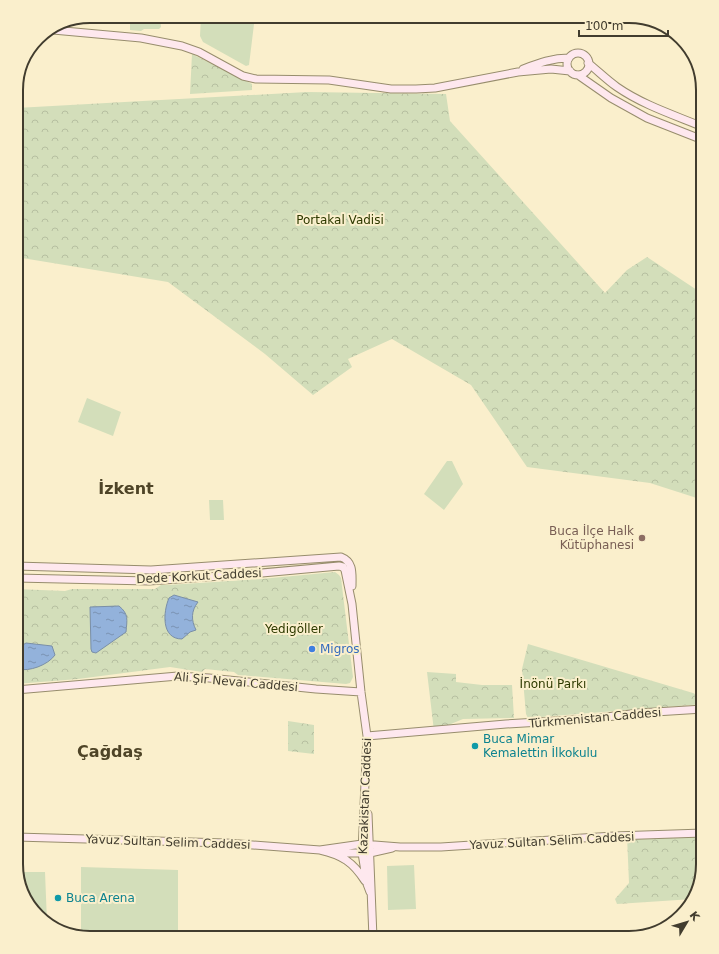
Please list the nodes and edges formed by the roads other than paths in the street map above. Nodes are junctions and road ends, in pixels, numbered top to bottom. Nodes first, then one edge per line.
1 (60, 31) edge
2 (569, 58) junction
3 (588, 63) junction
4 (570, 71) junction
5 (518, 72) junction
6 (578, 75) junction
7 (696, 124) edge
8 (696, 137) edge
9 (23, 566) edge
10 (23, 578) edge
11 (352, 604) junction
12 (23, 689) edge
13 (361, 692) junction
14 (696, 709) edge
15 (368, 736) junction
16 (696, 833) edge
17 (23, 837) edge
18 (366, 844) junction
19 (400, 847) junction
20 (320, 850) junction
21 (333, 853) junction
22 (362, 853) junction
23 (370, 853) junction
24 (367, 884) junction
25 (370, 892) junction
26 (373, 931) edge

1 - 5 main road
2 - 3 main road
2 - 4 main road
2 - 5 main road
3 - 6 main road
3 - 7 main road
4 - 5 main road
4 - 6 main road
6 - 8 main road
9 - 11 main road, Dede Korkut Caddesi
10 - 11 main road, Dede Korkut Caddesi
11 - 13 main road, Kazakistan Caddesi
12 - 13 main road, Ali Şir Nevai Caddesi
13 - 15 main road, Kazakistan Caddesi
14 - 15 main road, Türkmenistan Caddesi
15 - 18 main road, Kazakistan Caddesi
16 - 19 main road, Yavuz Sultan Selim Caddesi
17 - 20 main road, Yavuz Sultan Selim Caddesi
18 - 19 main road
18 - 20 main road
18 - 22 main road, Kazakistan Caddesi
18 - 23 main road, Kazakistan Caddesi
19 - 23 main road
20 - 21 main road
21 - 22 main road
21 - 24 main road
22 - 23 main road
22 - 24 main road, Kazakistan Caddesi
23 - 25 main road, Kazakistan Caddesi
24 - 25 main road, Kazakistan Caddesi
25 - 26 main road, Kazakistan Caddesi

